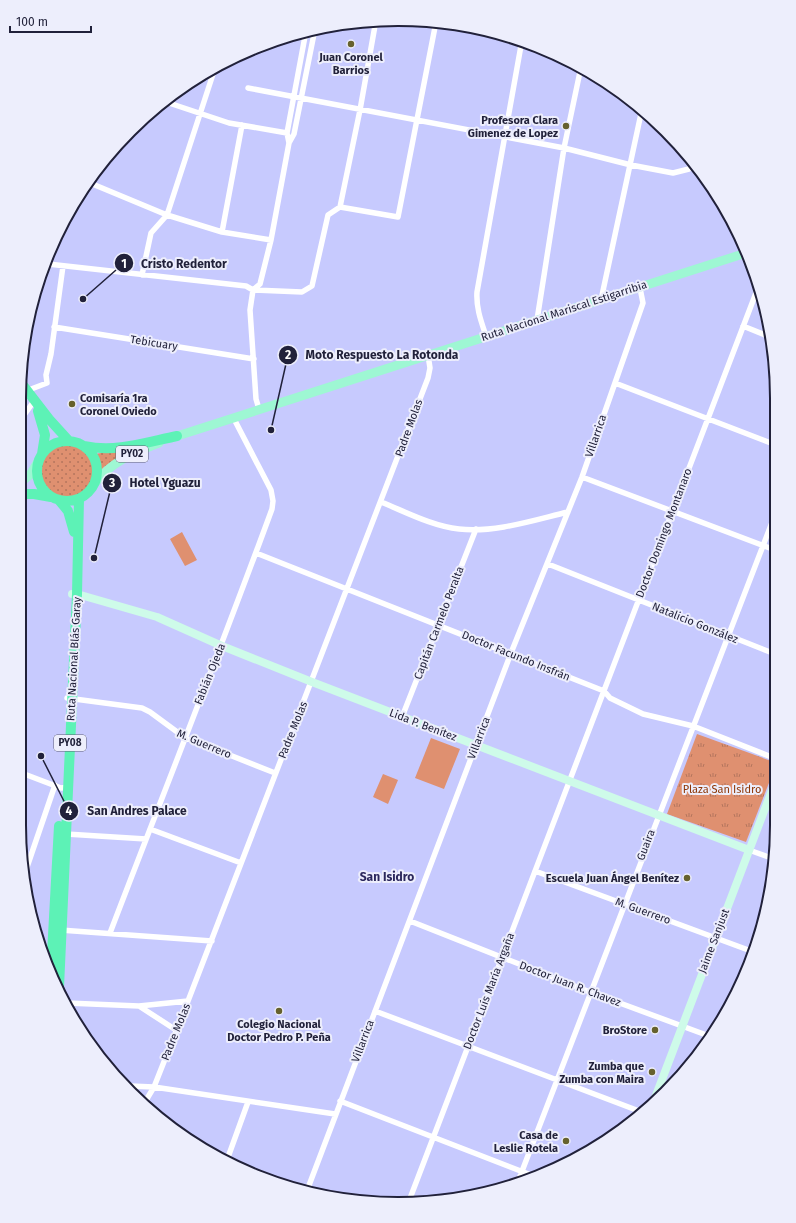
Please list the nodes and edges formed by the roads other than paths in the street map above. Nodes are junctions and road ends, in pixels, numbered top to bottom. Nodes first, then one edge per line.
1 (375, 27) edge
2 (435, 28) edge
3 (314, 36) edge
4 (305, 38) edge
5 (521, 47) edge
6 (580, 74) edge
7 (212, 76) edge
8 (248, 88) dead end
9 (294, 96) junction
10 (301, 98) junction
11 (171, 104) edge
12 (360, 110) junction
13 (200, 114) junction
14 (641, 116) edge
15 (416, 121) junction
16 (242, 125) junction
17 (287, 133) junction
18 (504, 137) junction
19 (288, 143) junction
20 (564, 148) junction
21 (631, 165) junction
22 (690, 168) edge
23 (94, 185) edge
24 (340, 207) junction
25 (167, 215) junction
26 (222, 232) junction
27 (271, 240) junction
28 (741, 255) edge
29 (51, 264) edge
30 (64, 266) junction
31 (142, 275) junction
32 (640, 288) junction
33 (253, 290) junction
34 (755, 295) edge
35 (601, 300) junction
36 (537, 320) junction
37 (743, 326) junction
38 (54, 328) junction
39 (765, 335) edge
40 (486, 336) junction
41 (428, 355) junction
42 (254, 359) junction
43 (615, 383) junction
44 (26, 388) edge
45 (26, 392) edge
46 (34, 401) junction
47 (259, 409) junction
48 (26, 412) edge
49 (233, 417) junction
50 (708, 418) junction
51 (177, 436) junction
52 (69, 441) junction
53 (770, 443) edge
54 (85, 446) junction
55 (41, 456) junction
56 (582, 477) junction
57 (26, 478) edge
58 (95, 483) junction
59 (26, 494) edge
60 (56, 499) junction
61 (79, 499) junction
62 (381, 502) junction
63 (673, 511) junction
64 (568, 512) junction
65 (770, 527) edge
66 (476, 529) junction
67 (763, 545) junction
68 (770, 548) edge
69 (256, 553) junction
70 (548, 564) junction
71 (347, 589) junction
72 (74, 594) junction
73 (639, 600) junction
74 (438, 625) junction
75 (728, 636) junction
76 (222, 646) junction
77 (770, 652) edge
78 (511, 654) junction
79 (312, 682) junction
80 (604, 691) junction
81 (69, 698) junction
82 (402, 717) junction
83 (693, 726) junction
84 (184, 737) junction
85 (476, 746) junction
86 (770, 756) edge
87 (275, 773) junction
88 (26, 774) edge
89 (569, 781) junction
90 (61, 787) junction
91 (770, 795) edge
92 (657, 816) junction
93 (150, 829) junction
94 (66, 834) junction
95 (146, 839) junction
96 (749, 850) junction
97 (768, 858) edge
98 (241, 863) junction
99 (28, 865) edge
100 (535, 871) junction
101 (624, 904) junction
102 (410, 921) junction
103 (58, 930) junction
104 (110, 933) junction
105 (716, 938) junction
106 (212, 941) junction
107 (748, 950) edge
108 (502, 958) junction
109 (53, 963) edge
110 (59, 978) edge
111 (590, 992) junction
112 (188, 1001) junction
113 (72, 1003) edge
114 (139, 1006) junction
115 (375, 1011) junction
116 (682, 1026) junction
117 (176, 1030) junction
118 (705, 1035) edge
119 (468, 1047) junction
120 (556, 1081) junction
121 (133, 1086) edge
122 (154, 1087) junction
123 (658, 1091) edge
124 (147, 1099) edge
125 (340, 1101) junction
126 (248, 1102) junction
127 (637, 1110) edge
128 (335, 1114) junction
129 (434, 1136) junction
130 (228, 1156) edge
131 (522, 1171) junction
132 (529, 1173) edge
133 (520, 1176) edge
134 (309, 1186) edge
135 (411, 1196) edge

1 - 12 street
2 - 15 street
3 - 10 street
4 - 9 street
5 - 18 street
6 - 20 street
7 - 13 street
8 - 9 street
9 - 10 street
9 - 17 street
10 - 12 street
10 - 19 street
11 - 13 street
12 - 15 street
12 - 24 street
13 - 16 street
13 - 25 street
14 - 21 street
15 - 18 street
15 - 24 street
16 - 17 street
16 - 26 street
17 - 19 street
18 - 20 street
18 - 40 street
19 - 27 street
20 - 21 street
20 - 36 street
21 - 22 street
21 - 35 street
23 - 25 street
24 - 33 street
25 - 26 street
25 - 31 street
26 - 27 street
27 - 33 street
28 - 32 main road, Ruta Nacional Mariscal Estigarribia / PY02
29 - 30 street
30 - 31 street
30 - 38 street
31 - 33 street
32 - 35 main road, Ruta Nacional Mariscal Estigarribia / PY02
32 - 43 street, Villarrica
33 - 42 street
34 - 37 street, Doctor Domingo Montanaro
35 - 36 main road, Ruta Nacional Mariscal Estigarribia / PY02
36 - 40 main road, Ruta Nacional Mariscal Estigarribia / PY02
37 - 39 street
37 - 50 street, Doctor Domingo Montanaro
38 - 42 street, Tebicuary
38 - 44 street
40 - 41 main road, Ruta Nacional Mariscal Estigarribia / PY02
41 - 47 main road, Ruta Nacional Mariscal Estigarribia / PY02
41 - 62 street, Padre Molas
42 - 47 street
43 - 50 street
43 - 56 street, Villarrica
45 - 46 highway
46 - 48 street
46 - 52 highway
46 - 55 highway
47 - 49 main road, Ruta Nacional Mariscal Estigarribia / PY02
49 - 51 main road, Ruta Nacional Mariscal Estigarribia / PY02
49 - 69 street, Fabián Ojeda
50 - 53 street
50 - 63 street, Doctor Domingo Montanaro
51 - 54 highway, PY02
51 - 58 main road, PY02
52 - 54 highway, PY02
52 - 55 highway
54 - 58 highway
55 - 57 main road
55 - 60 highway
56 - 63 street
56 - 64 street, Villarrica
58 - 61 highway, PY02
59 - 60 highway
60 - 61 highway
60 - 72 highway, Ruta Nacional Blás Garay / PY08
61 - 72 highway, Ruta Nacional Blás Garay / PY08
62 - 66 street
62 - 71 street, Padre Molas
63 - 67 street
63 - 73 street, Doctor Domingo Montanaro
64 - 66 street
64 - 70 street, Villarrica
65 - 67 street, Guaira
66 - 74 street, Capitán Carmelo Peralta
67 - 68 street
67 - 75 street, Guaira
69 - 71 street, Doctor Facundo Insfrán
69 - 76 street, Fabián Ojeda
70 - 73 street, Natalicio González
70 - 78 street, Villarrica
71 - 74 street, Doctor Facundo Insfrán
71 - 79 street, Padre Molas
72 - 76 street, Lida P. Benítez
72 - 81 highway, Ruta Nacional Blás Garay / PY08
73 - 75 street, Natalicio González
73 - 80 street, Doctor Domingo Montanaro
74 - 78 street, Doctor Facundo Insfrán
74 - 82 street, Capitán Carmelo Peralta
75 - 77 street, Natalicio González
75 - 83 street, Guaira
76 - 79 street, Lida P. Benítez
76 - 84 street, Fabián Ojeda
78 - 80 street, Doctor Facundo Insfrán
78 - 85 street, Villarrica
79 - 82 street, Lida P. Benítez
79 - 87 street, Padre Molas
80 - 83 street, Doctor Facundo Insfrán
80 - 89 street, Doctor Domingo Montanaro
81 - 84 street, M. Guerrero
81 - 90 highway, Ruta Nacional Blás Garay / PY08
82 - 85 street, Lida P. Benítez
83 - 86 street, Doctor Facundo Insfrán
83 - 92 street, Guaira
84 - 87 street, M. Guerrero
84 - 93 street, Fabián Ojeda
85 - 89 street, Lida P. Benítez
85 - 102 street, Villarrica
87 - 98 street, Padre Molas
88 - 90 street
89 - 92 street, Lida P. Benítez
89 - 100 street, Doctor Luís María Argaña
90 - 94 highway, Ruta Nacional Blás Garay / PY08
90 - 99 street
90 - 103 highway, Ruta Nacional Blás Garay / PY08
91 - 96 street, Jaime Sanjust
92 - 96 street, Lida P. Benítez
92 - 101 street, Guaira
93 - 95 street, Fabián Ojeda
93 - 98 street
94 - 95 street
94 - 103 highway, Ruta Nacional Blás Garay / PY08
95 - 104 street, Fabián Ojeda
96 - 97 street, Lida P. Benítez
96 - 105 street, Jaime Sanjust
98 - 106 street, Padre Molas
100 - 101 street, M. Guerrero
100 - 108 street, Doctor Luís María Argaña
101 - 105 street, M. Guerrero
101 - 111 street, Guaira
102 - 108 street, Doctor Juan R. Chavez
102 - 115 street, Villarrica
103 - 104 street
103 - 109 highway, Ruta Nacional Blás Garay / PY08
103 - 110 highway, Ruta Nacional Blás Garay / PY08
104 - 106 street
105 - 107 street, M. Guerrero
105 - 116 street, Jaime Sanjust
106 - 112 street, Padre Molas
108 - 111 street, Doctor Juan R. Chavez
108 - 119 street, Doctor Luís María Argaña
111 - 116 street, Doctor Juan R. Chavez
111 - 120 street, Guaira
112 - 114 street
112 - 117 street, Padre Molas
113 - 114 street
114 - 117 street
115 - 119 street
115 - 125 street, Villarrica
116 - 118 street, Doctor Juan R. Chavez
116 - 123 street, Jaime Sanjust
117 - 122 street, Padre Molas
119 - 120 street
119 - 129 street, Doctor Luís María Argaña
120 - 127 street
120 - 131 street, Guaira
121 - 122 street
122 - 124 street, Padre Molas
122 - 126 street
125 - 128 street, Villarrica
125 - 129 street
126 - 128 street
126 - 130 street
128 - 134 street, Villarrica
129 - 131 street
129 - 135 street, Doctor Luís María Argaña
131 - 132 street
131 - 133 street, Guaira

